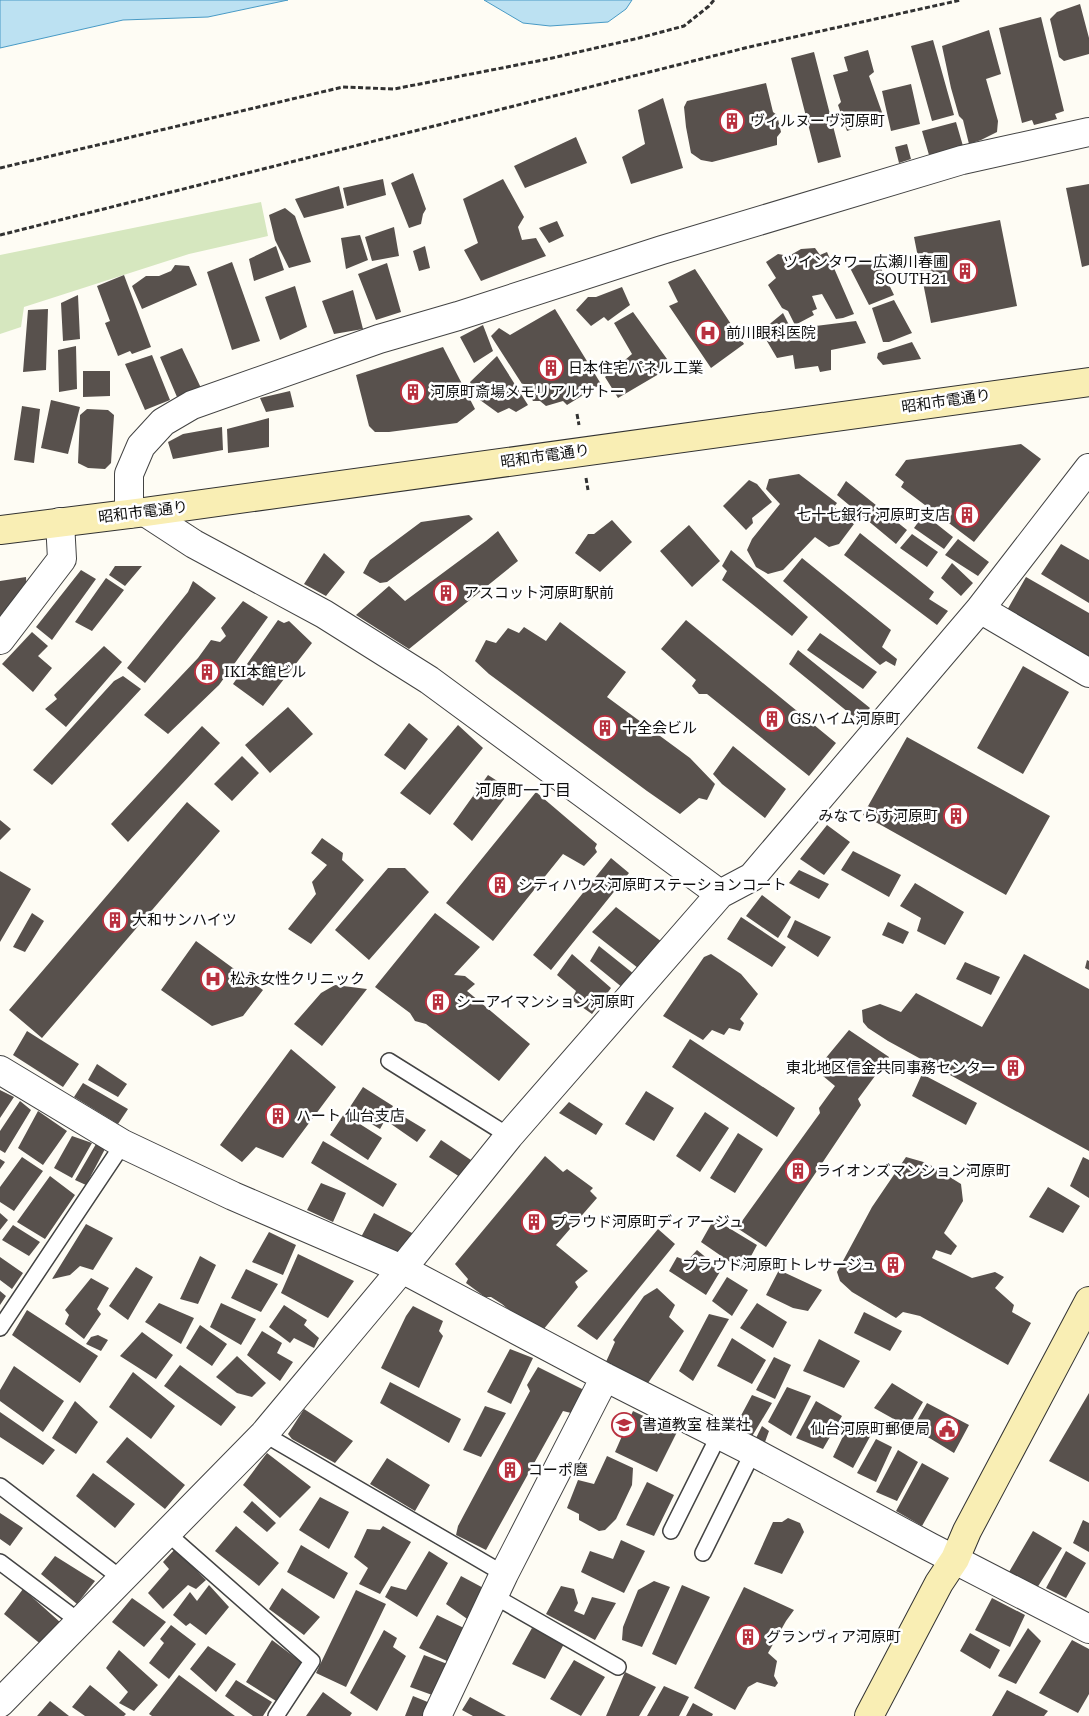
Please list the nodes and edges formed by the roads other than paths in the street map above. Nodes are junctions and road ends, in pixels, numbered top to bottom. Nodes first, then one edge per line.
1 (1089, 132) edge
2 (1089, 382) edge
3 (1089, 468) edge
4 (137, 513) junction
5 (60, 522) junction
6 (0, 530) edge
7 (980, 609) junction
8 (0, 640) edge
9 (1089, 673) edge
10 (720, 894) junction
11 (389, 1061) dead end
12 (0, 1070) edge
13 (508, 1136) junction
14 (123, 1144) junction
15 (402, 1269) junction
16 (1089, 1301) edge
17 (0, 1328) edge
18 (605, 1377) junction
19 (264, 1434) junction
20 (719, 1435) junction
21 (753, 1452) junction
22 (0, 1486) edge
23 (671, 1531) dead end
24 (168, 1533) junction
25 (703, 1553) dead end
26 (955, 1559) junction
27 (0, 1562) edge
28 (122, 1579) junction
29 (499, 1585) junction
30 (80, 1622) junction
31 (1089, 1629) edge
32 (618, 1667) dead end
33 (0, 1703) edge
34 (276, 1716) edge
35 (437, 1716) edge
36 (869, 1716) edge

1 - 4 street
2 - 4 street, 昭和市電通り
3 - 7 street
4 - 5 street, 昭和市電通り
4 - 10 street
5 - 6 street, 昭和市電通り
5 - 8 street
7 - 9 street
7 - 10 street
10 - 13 street
11 - 13 lane
12 - 14 street
13 - 15 street
14 - 15 street
14 - 17 lane
15 - 18 street
15 - 19 street
16 - 26 street
18 - 20 street
18 - 29 street
19 - 24 street
19 - 29 lane
20 - 21 street
20 - 23 lane
21 - 25 lane
21 - 26 street
22 - 28 lane
24 - 28 street
24 - 34 lane
26 - 31 street
26 - 36 street
27 - 30 lane
28 - 30 street
29 - 32 lane
29 - 35 street
30 - 33 street

